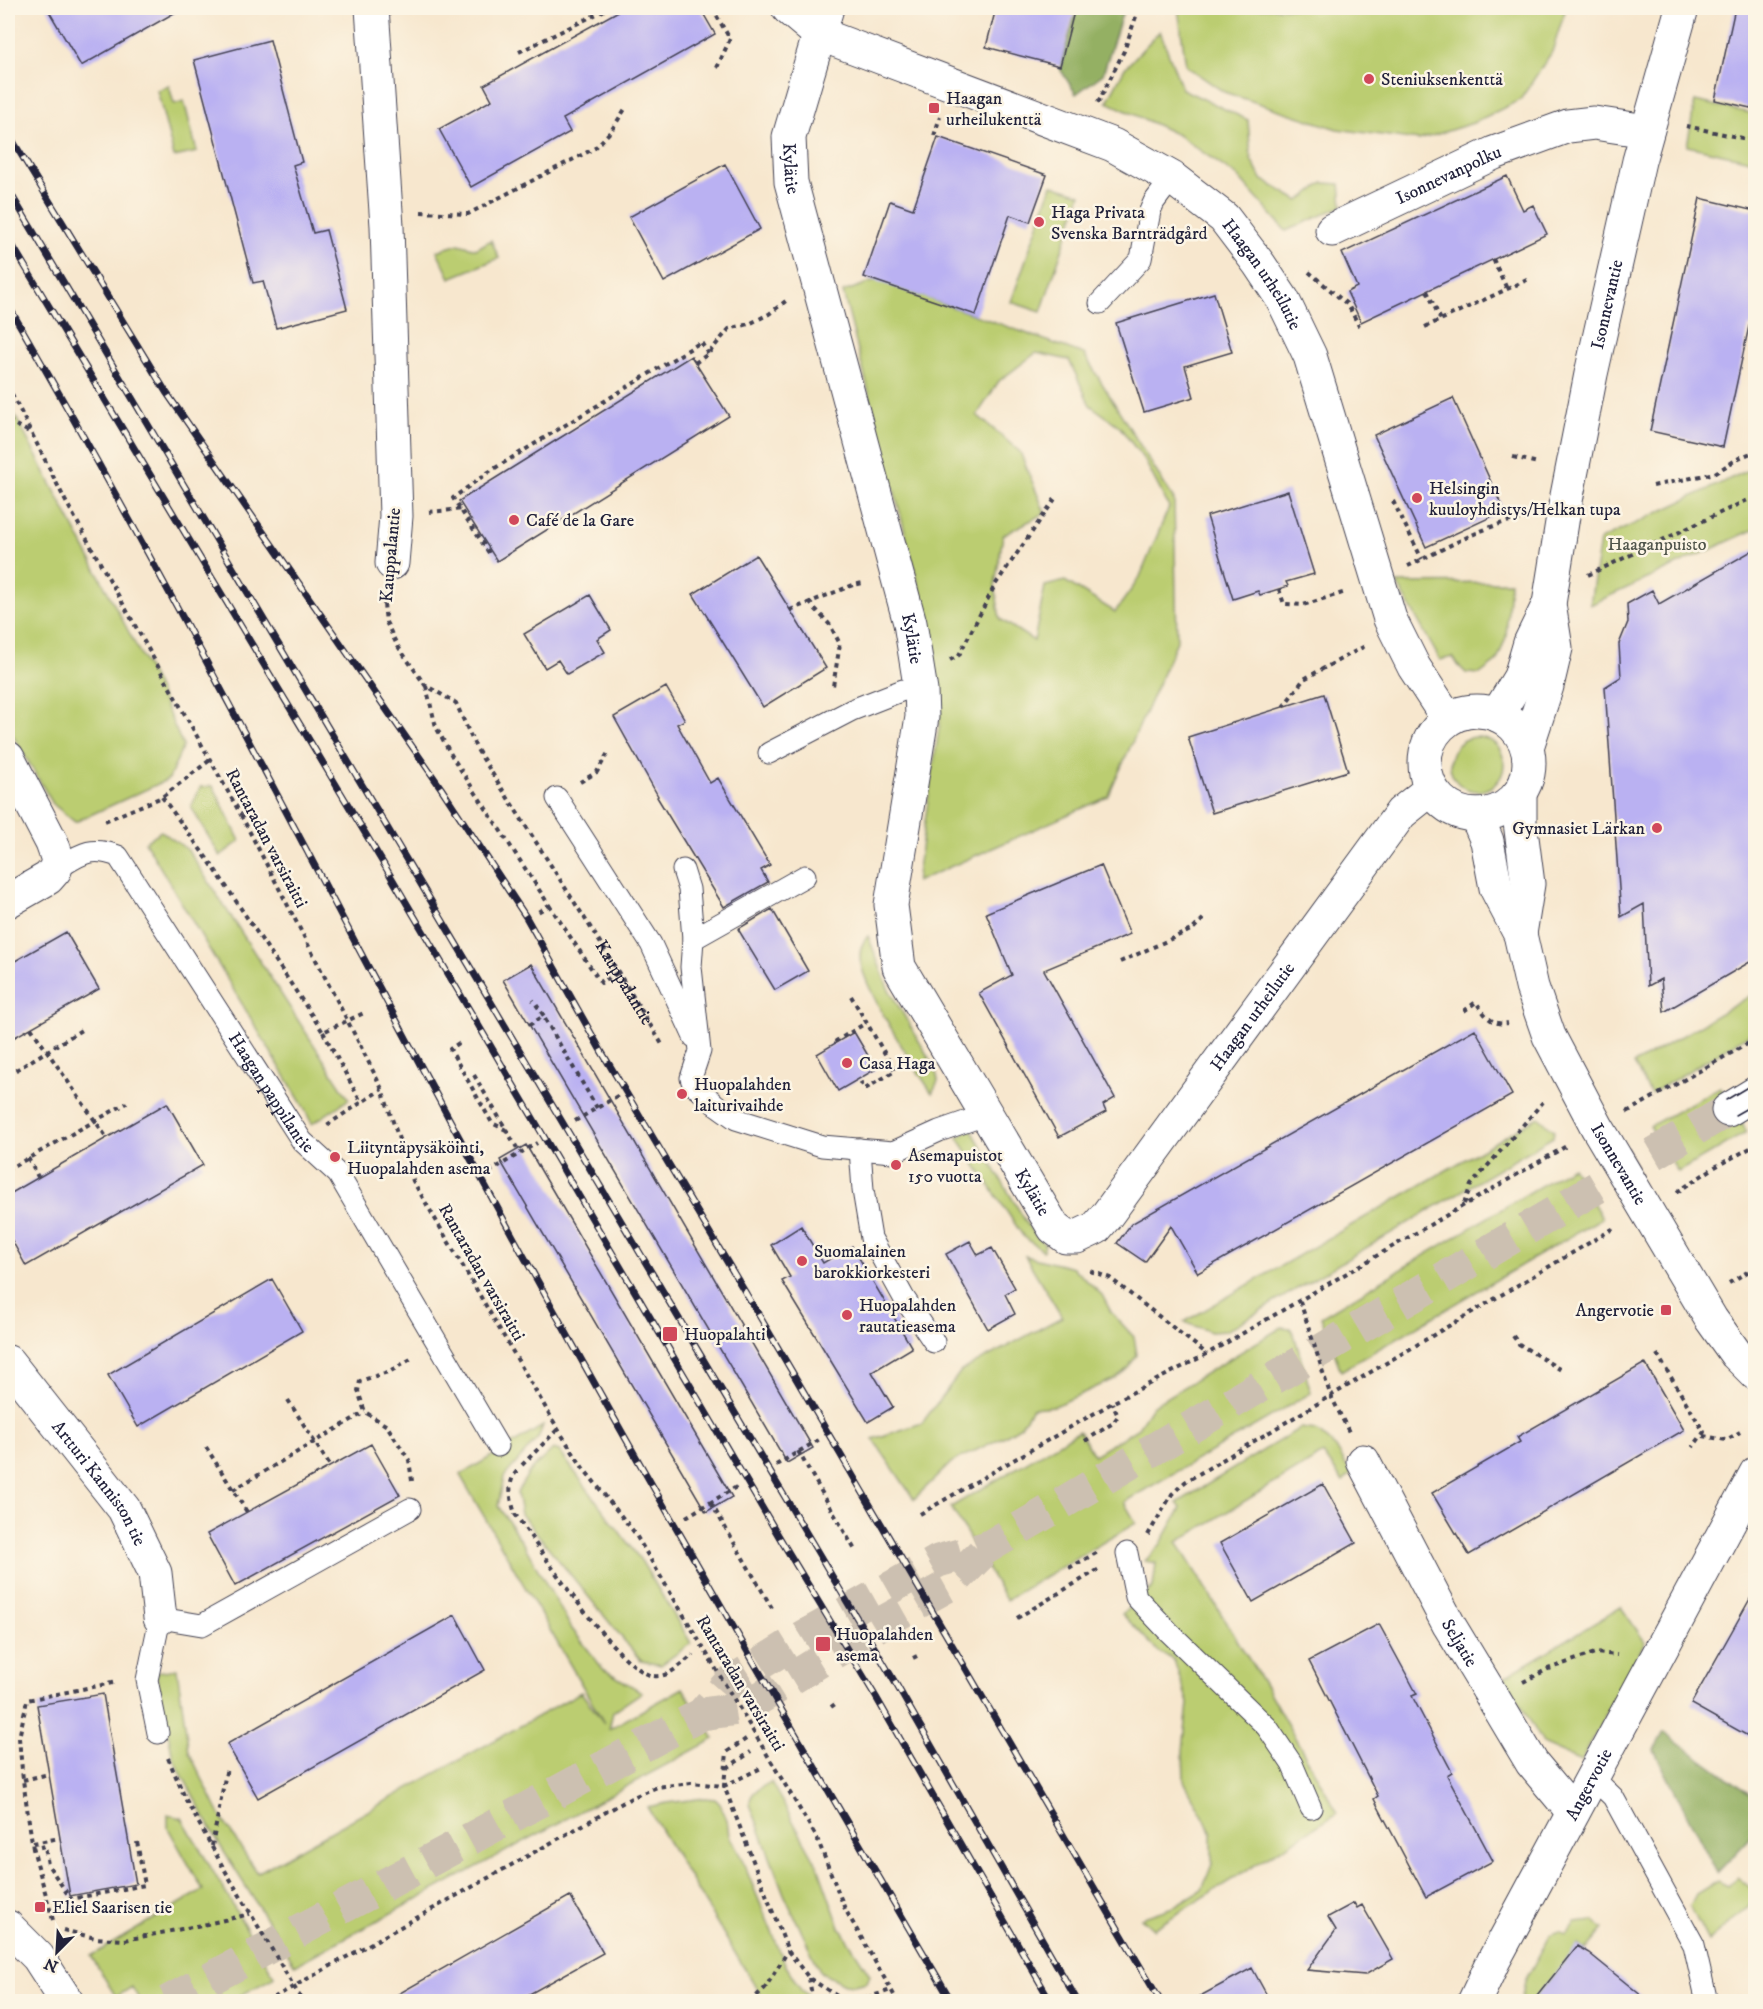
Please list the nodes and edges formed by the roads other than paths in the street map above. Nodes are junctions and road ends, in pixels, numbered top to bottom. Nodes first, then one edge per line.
1 (372, 8) edge
2 (788, 8) edge
3 (1682, 8) edge
4 (823, 21) edge
5 (1648, 125) junction
6 (1172, 178) junction
7 (1332, 230) dead end
8 (1100, 303) dead end
9 (392, 563) road end
10 (1550, 604) junction
11 (920, 685) junction
12 (1497, 715) junction
13 (1448, 719) junction
14 (1527, 747) junction
15 (769, 753) dead end
16 (8, 758) edge
17 (1431, 789) junction
18 (1520, 793) junction
19 (557, 798) road end
20 (1476, 815) junction
21 (56, 870) junction
22 (684, 870) dead end
23 (805, 876) dead end
24 (8, 902) edge
25 (1520, 934) junction
26 (693, 939) junction
27 (700, 1051) junction
28 (1755, 1094) edge
29 (1728, 1110) tunnel mouth
30 (988, 1114) junction
31 (860, 1149) junction
32 (1070, 1238) joint
33 (934, 1342) dead end
34 (8, 1362) edge
35 (1755, 1374) edge
36 (498, 1446) dead end
37 (1363, 1461) dead end
38 (1755, 1473) edge
39 (410, 1509) road end
40 (1127, 1553) road end
41 (160, 1618) junction
42 (158, 1733) road end
43 (1592, 1777) junction
44 (1311, 1808) dead end
45 (1573, 1812) junction
46 (8, 1926) edge
47 (66, 1999) edge
48 (1474, 2001) edge
49 (1707, 2001) edge

1 - 9 street, Kauppalantie
2 - 4 street, Haagan urheilutie
3 - 5 street, Isonnevantie
4 - 6 street, Haagan urheilutie
4 - 11 street, Kylätie
5 - 7 street, Isonnevanpolku
5 - 10 street, Isonnevantie
6 - 8 lane
6 - 13 street, Haagan urheilutie
10 - 12 street, Isonnevantie
10 - 14 street, Isonnevantie
11 - 15 lane
11 - 30 street, Kylätie
12 - 13 street
12 - 14 street
13 - 17 street
14 - 18 street
16 - 21 street
17 - 20 street
17 - 32 street, Haagan urheilutie
18 - 20 street
18 - 25 street, Isonnevantie
19 - 27 lane
20 - 25 street, Isonnevantie
21 - 24 street, Haagan pappilantie
21 - 36 lane, Haagan pappilantie
22 - 26 lane
23 - 26 lane
25 - 35 street, Isonnevantie
26 - 27 lane
27 - 31 lane
28 - 29 street
30 - 31 lane
30 - 32 street, Kylätie
31 - 33 lane
34 - 41 street, Artturi Kanniston tie
37 - 45 street, Seljatie
38 - 43 street, Angervotie
39 - 41 lane
40 - 44 lane
41 - 42 lane
43 - 45 street, Angervotie
43 - 49 lane
45 - 48 street, Angervotie
46 - 47 street

